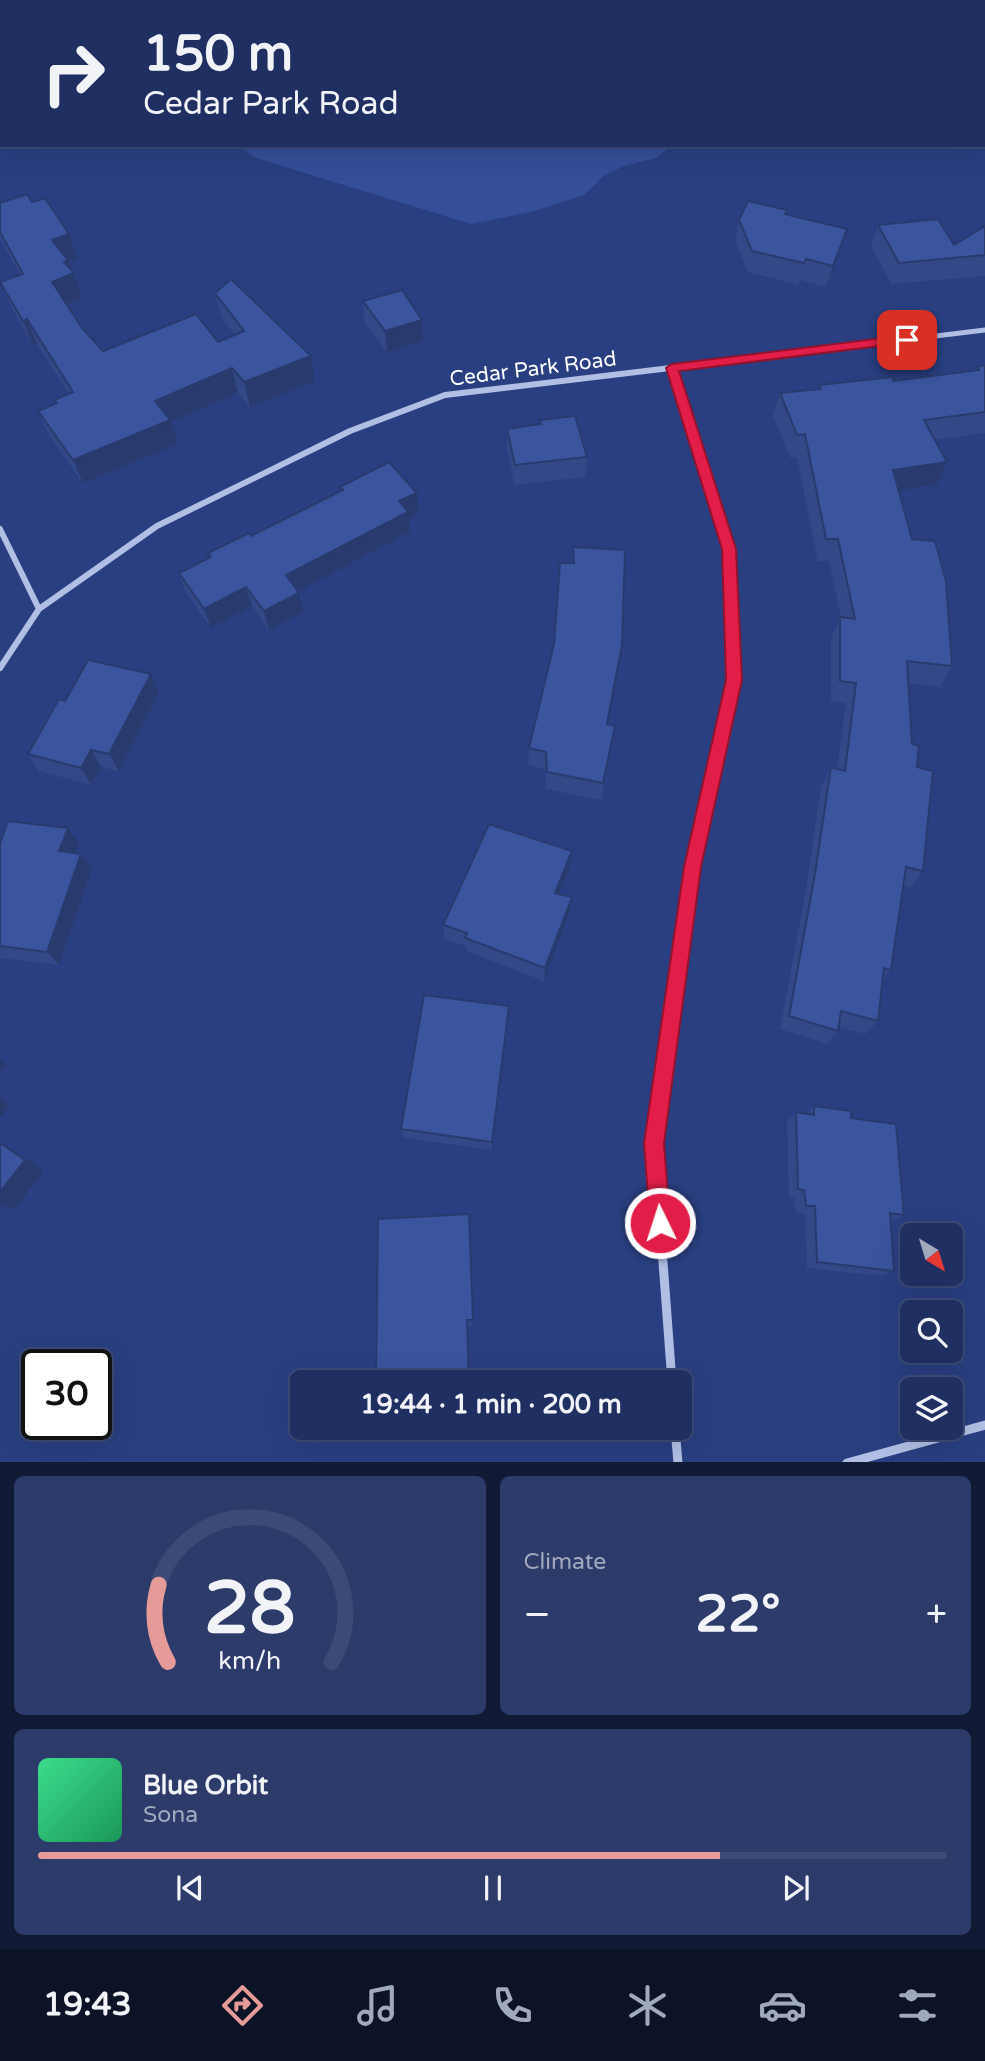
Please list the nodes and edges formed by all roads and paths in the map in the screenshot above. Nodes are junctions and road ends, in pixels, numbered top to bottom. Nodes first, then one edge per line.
1 (985, 330) edge
2 (672, 368) junction
3 (0, 529) edge
4 (39, 609) junction
5 (0, 668) edge
6 (671, 1370) edge
7 (985, 1425) edge
8 (676, 1440) edge
9 (678, 1462) edge
10 (847, 1462) edge

1 - 2 street, Cedar Park Road
2 - 4 street, Cedar Park Road
2 - 6 street
3 - 4 street
4 - 5 street, Cedar Park Road
7 - 10 street
8 - 9 street

